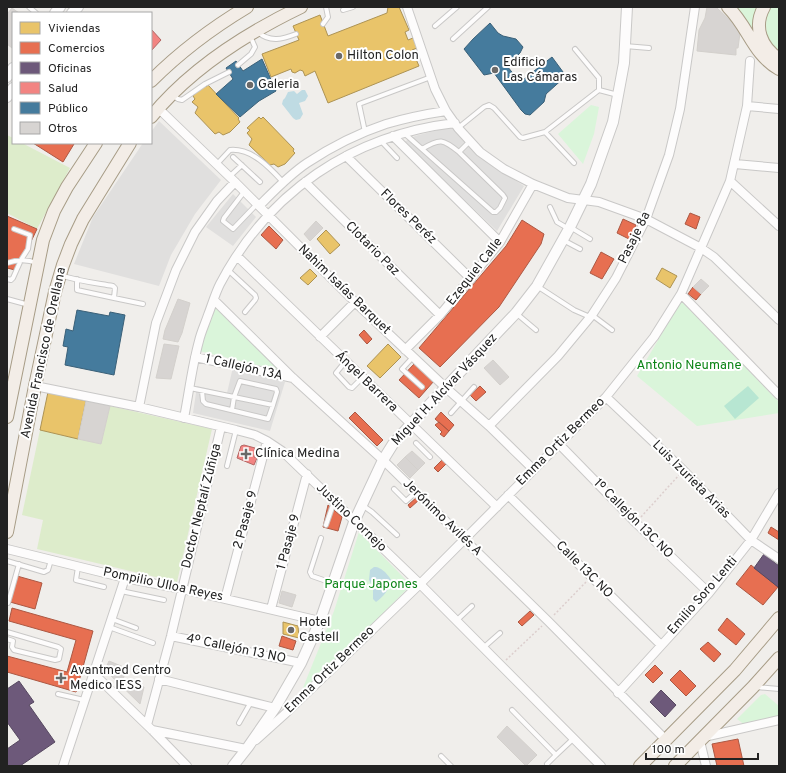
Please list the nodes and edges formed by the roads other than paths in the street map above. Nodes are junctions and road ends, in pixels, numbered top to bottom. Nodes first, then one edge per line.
1 (247, 7) edge
2 (301, 7) edge
3 (326, 7) edge
4 (353, 7) edge
5 (407, 7) edge
6 (457, 7) edge
7 (488, 7) edge
8 (627, 7) edge
9 (695, 7) edge
10 (728, 7) edge
11 (764, 7) edge
12 (343, 10) dead end
13 (323, 24) dead end
14 (434, 26) dead end
15 (253, 33) junction
16 (296, 34) dead end
17 (453, 39) dead end
18 (625, 46) junction
19 (649, 48) dead end
20 (575, 49) dead end
21 (779, 59) edge
22 (750, 61) dead end
23 (238, 65) dead end
24 (779, 69) edge
25 (229, 72) dead end
26 (431, 77) junction
27 (152, 80) edge
28 (600, 90) junction
29 (172, 95) junction
30 (618, 95) junction
31 (747, 106) junction
32 (779, 109) edge
33 (446, 111) junction
34 (155, 112) edge
35 (456, 126) junction
36 (365, 132) junction
37 (545, 132) junction
38 (403, 133) junction
39 (393, 136) junction
40 (381, 140) junction
41 (470, 141) junction
42 (95, 144) edge
43 (129, 144) edge
44 (422, 149) junction
45 (459, 152) junction
46 (346, 156) junction
47 (233, 157) dead end
48 (397, 158) dead end
49 (574, 163) dead end
50 (216, 164) junction
51 (735, 164) junction
52 (242, 165) junction
53 (779, 168) edge
54 (232, 179) junction
55 (730, 181) junction
56 (260, 182) dead end
57 (284, 182) junction
58 (305, 182) junction
59 (533, 184) junction
60 (245, 192) junction
61 (584, 200) junction
62 (258, 205) junction
63 (550, 207) dead end
64 (268, 214) junction
65 (646, 219) junction
66 (779, 226) edge
67 (14, 228) dead end
68 (570, 228) junction
69 (563, 240) junction
70 (590, 240) dead end
71 (500, 242) junction
72 (701, 248) junction
73 (580, 249) dead end
74 (236, 256) junction
75 (21, 260) junction
76 (7, 263) edge
77 (38, 263) junction
78 (228, 270) junction
79 (60, 275) junction
80 (7, 279) edge
81 (77, 279) junction
82 (471, 279) junction
83 (537, 286) junction
84 (681, 294) junction
85 (114, 298) junction
86 (7, 299) edge
87 (214, 300) junction
88 (355, 302) junction
89 (143, 304) dead end
90 (29, 305) junction
91 (245, 312) dead end
92 (516, 313) junction
93 (440, 315) junction
94 (591, 316) junction
95 (779, 320) edge
96 (536, 330) dead end
97 (612, 330) dead end
98 (320, 337) junction
99 (405, 350) junction
100 (195, 357) junction
101 (413, 357) junction
102 (345, 362) junction
103 (11, 371) edge
104 (293, 378) junction
105 (362, 378) junction
106 (35, 386) junction
107 (422, 387) dead end
108 (445, 387) junction
109 (474, 387) dead end
110 (190, 388) junction
111 (202, 391) junction
112 (779, 395) edge
113 (234, 397) junction
114 (606, 397) junction
115 (461, 401) junction
116 (273, 406) junction
117 (139, 407) junction
118 (232, 410) junction
119 (451, 413) dead end
120 (7, 417) edge
121 (184, 418) junction
122 (410, 425) junction
123 (489, 426) junction
124 (222, 427) junction
125 (236, 430) junction
126 (426, 440) junction
127 (267, 441) junction
128 (559, 444) junction
129 (430, 457) dead end
130 (383, 460) junction
131 (227, 466) dead end
132 (533, 469) junction
133 (307, 474) junction
134 (394, 489) dead end
135 (416, 492) junction
136 (779, 493) edge
137 (508, 495) junction
138 (334, 502) junction
139 (362, 505) junction
140 (497, 507) junction
141 (354, 522) junction
142 (326, 525) dead end
143 (7, 532) edge
144 (397, 535) dead end
145 (321, 538) dead end
146 (465, 540) junction
147 (751, 540) junction
148 (7, 549) edge
149 (779, 559) edge
150 (51, 560) junction
151 (7, 561) edge
152 (19, 564) junction
153 (78, 566) junction
154 (126, 578) junction
155 (332, 583) junction
156 (420, 584) junction
157 (104, 587) dead end
158 (182, 589) junction
159 (121, 591) junction
160 (709, 593) junction
161 (225, 599) junction
162 (164, 600) dead end
163 (8, 604) dead end
164 (472, 606) dead end
165 (271, 609) junction
166 (779, 618) edge
167 (320, 621) junction
168 (456, 621) junction
169 (110, 623) junction
170 (136, 628) dead end
171 (7, 632) edge
172 (500, 633) dead end
173 (171, 636) junction
174 (7, 639) edge
175 (153, 643) dead end
176 (661, 645) junction
177 (483, 648) junction
178 (779, 658) edge
179 (301, 663) junction
180 (139, 667) dead end
181 (93, 673) junction
182 (159, 677) junction
183 (753, 687) junction
184 (779, 689) edge
185 (618, 693) junction
186 (58, 694) dead end
187 (84, 700) junction
188 (252, 702) junction
189 (275, 708) junction
190 (512, 710) dead end
191 (779, 720) edge
192 (239, 723) dead end
193 (150, 727) junction
194 (573, 739) junction
195 (702, 739) junction
196 (666, 740) junction
197 (247, 748) junction
198 (556, 755) junction
199 (441, 756) dead end
200 (547, 764) dead end
201 (63, 766) edge
202 (187, 766) edge
203 (233, 766) edge
204 (451, 766) edge
205 (601, 766) edge
206 (640, 766) edge
207 (675, 766) edge
208 (706, 766) edge

1 - 27 main road
2 - 15 main road
3 - 13 lane
4 - 12 lane
5 - 26 street
6 - 14 lane
7 - 17 lane
8 - 18 street, Miguel H. Alcívar Vásquez
9 - 65 street, Pasaje 8a
10 - 24 main road
11 - 21 main road
15 - 16 lane
15 - 23 lane
15 - 29 main road
18 - 19 lane
18 - 30 street, Miguel H. Alcívar Vásquez
20 - 28 lane
22 - 31 street, Emma Ortiz Bermeo
25 - 29 lane
26 - 33 street
26 - 36 lane
28 - 30 lane
28 - 37 lane
29 - 34 main road
30 - 61 street, Miguel H. Alcívar Vásquez
31 - 32 street
31 - 51 street, Emma Ortiz Bermeo
33 - 35 street
33 - 36 street
34 - 50 street, Nahim Isaías Barquet
35 - 37 lane
35 - 38 street
35 - 41 street
36 - 57 street
37 - 49 lane
38 - 39 street
38 - 44 lane
39 - 40 street
39 - 71 street
40 - 46 street
40 - 48 lane
41 - 45 lane
41 - 59 street
42 - 77 main road, Avenida Francisco de Orellana
43 - 79 main road, Avenida Francisco de Orellana
44 - 45 lane
44 - 45 lane
46 - 58 street
46 - 82 street, Flores Peréz
47 - 52 lane
50 - 54 street, Nahim Isaías Barquet
50 - 57 lane
51 - 53 street
51 - 55 street, Emma Ortiz Bermeo
52 - 54 lane
52 - 56 lane
54 - 60 street, Nahim Isaías Barquet
54 - 117 street
55 - 66 street
55 - 72 street, Emma Ortiz Bermeo
57 - 62 street
58 - 64 street
58 - 93 street, Clotario Paz
59 - 61 street
59 - 71 street, Ezequiel Calle
60 - 62 street, Nahim Isaías Barquet
60 - 62 lane
61 - 65 street
61 - 68 street, Miguel H. Alcívar Vásquez
62 - 64 street, Nahim Isaías Barquet
63 - 68 lane
64 - 74 street
64 - 88 street, Nahim Isaías Barquet
65 - 72 street
65 - 94 street, Pasaje 8a
67 - 75 lane
68 - 69 street, Miguel H. Alcívar Vásquez
68 - 70 lane
69 - 73 lane
69 - 83 street, Miguel H. Alcívar Vásquez
71 - 82 street, Ezequiel Calle
72 - 84 street, Emma Ortiz Bermeo
72 - 95 street
74 - 78 street
74 - 98 street, Ángel Barrera
75 - 76 lane
75 - 77 lane
75 - 80 lane
77 - 90 main road, Avenida Francisco de Orellana
78 - 87 street
78 - 91 lane
79 - 81 lane
79 - 106 main road, Avenida Francisco de Orellana
81 - 85 lane
81 - 85 lane
82 - 93 street, Ezequiel Calle
83 - 92 street, Miguel H. Alcívar Vásquez
83 - 94 lane
84 - 112 street
84 - 114 street, Emma Ortiz Bermeo
85 - 89 lane
86 - 90 lane
87 - 100 street
87 - 104 street, Jerónimo Avilés A
88 - 98 street
88 - 99 street, Nahim Isaías Barquet
90 - 103 main road, Avenida Francisco de Orellana
92 - 96 lane
92 - 108 street, Miguel H. Alcívar Vásquez
93 - 99 street, Ezequiel Calle
94 - 97 lane
94 - 123 street, Pasaje 8a
98 - 102 street, Ángel Barrera
99 - 101 street, Nahim Isaías Barquet
100 - 104 street, 1 Callejón 13A
100 - 110 street
101 - 107 lane
101 - 108 street, Nahim Isaías Barquet
102 - 105 street, Ángel Barrera
102 - 105 lane
103 - 120 main road, Avenida Francisco de Orellana
104 - 130 street, Jerónimo Avilés A
105 - 122 street, Ángel Barrera
106 - 117 street, Justino Cornejo
106 - 143 main road, Avenida Francisco de Orellana
108 - 115 street, Nahim Isaías Barquet
108 - 122 street, Miguel H. Alcívar Vásquez
109 - 115 lane
110 - 111 lane
110 - 121 street
111 - 113 lane
111 - 118 lane
113 - 116 lane
113 - 116 lane
113 - 118 lane
114 - 128 street, Emma Ortiz Bermeo
114 - 147 street, Luis Izurieta Arias
115 - 119 lane
115 - 123 street, Nahim Isaías Barquet
116 - 118 lane
117 - 121 street, Justino Cornejo
121 - 124 street, Justino Cornejo
122 - 126 street, Ángel Barrera
122 - 130 street, Miguel H. Alcívar Vásquez
123 - 132 street, Nahim Isaías Barquet
124 - 125 street, Justino Cornejo
124 - 158 street, Doctor Neptalí Zúñiga
125 - 127 street, Justino Cornejo
125 - 131 lane
126 - 129 lane
126 - 140 street, Ángel Barrera
127 - 133 street, Justino Cornejo
127 - 161 street, 2 Pasaje 9
128 - 132 street, Emma Ortiz Bermeo
128 - 160 street, 1º Callejón 13C NO
130 - 135 street, Jerónimo Avilés A
130 - 139 street, Miguel H. Alcívar Vásquez
132 - 137 street, Emma Ortiz Bermeo
133 - 138 street, Justino Cornejo
133 - 165 street, 1 Pasaje 9
134 - 135 lane
135 - 146 street, Jerónimo Avilés A
136 - 147 street, Emilio Soro Lenti
137 - 140 street, Emma Ortiz Bermeo
137 - 176 street, Calle 13C NO
138 - 141 street, Justino Cornejo
138 - 142 lane
139 - 141 street, Miguel H. Alcívar Vásquez
139 - 144 lane
140 - 146 street, Emma Ortiz Bermeo
141 - 155 street, Miguel H. Alcívar Vásquez
141 - 156 street, Justino Cornejo
145 - 155 lane
146 - 156 street, Emma Ortiz Bermeo
146 - 185 street, Jerónimo Avilés A
147 - 149 street, Luis Izurieta Arias
147 - 160 street, Emilio Soro Lenti
148 - 150 street, Pompilio Ulloa Reyes
150 - 152 lane
150 - 153 street, Pompilio Ulloa Reyes
151 - 152 lane
152 - 163 lane
153 - 154 street, Pompilio Ulloa Reyes
153 - 157 lane
154 - 158 street, Pompilio Ulloa Reyes
154 - 159 street
155 - 167 street, Miguel H. Alcívar Vásquez
156 - 168 street, Justino Cornejo
156 - 197 street, Emma Ortiz Bermeo
158 - 161 street, Pompilio Ulloa Reyes
158 - 173 street, Doctor Neptalí Zúñiga
159 - 162 lane
159 - 169 street
160 - 176 street, Emilio Soro Lenti
161 - 165 street, Pompilio Ulloa Reyes
164 - 168 lane
165 - 167 street, Pompilio Ulloa Reyes
166 - 196 main road
167 - 179 street, Miguel H. Alcívar Vásquez
168 - 177 street, Justino Cornejo
169 - 170 lane
169 - 175 lane
169 - 181 street
171 - 174 lane
172 - 177 lane
173 - 179 street, 4º Callejón 13 NO
173 - 182 street, Doctor Neptalí Zúñiga
176 - 185 street, Emilio Soro Lenti
177 - 194 street, Justino Cornejo
178 - 183 main road
179 - 189 street, Miguel H. Alcívar Vásquez
180 - 182 lane
181 - 187 street
181 - 193 street
182 - 188 street
182 - 193 street, Doctor Neptalí Zúñiga
183 - 184 lane
183 - 195 main road
185 - 196 street, Jerónimo Avilés A
186 - 187 lane
187 - 201 street
188 - 189 street
188 - 192 lane
189 - 197 street, Miguel H. Alcívar Vásquez
190 - 198 lane
191 - 195 street
193 - 197 street
193 - 202 street
194 - 198 lane
194 - 205 street, Justino Cornejo
195 - 207 main road
195 - 208 street
196 - 206 main road
197 - 203 street, Miguel H. Alcívar Vásquez
198 - 200 lane
199 - 204 lane

